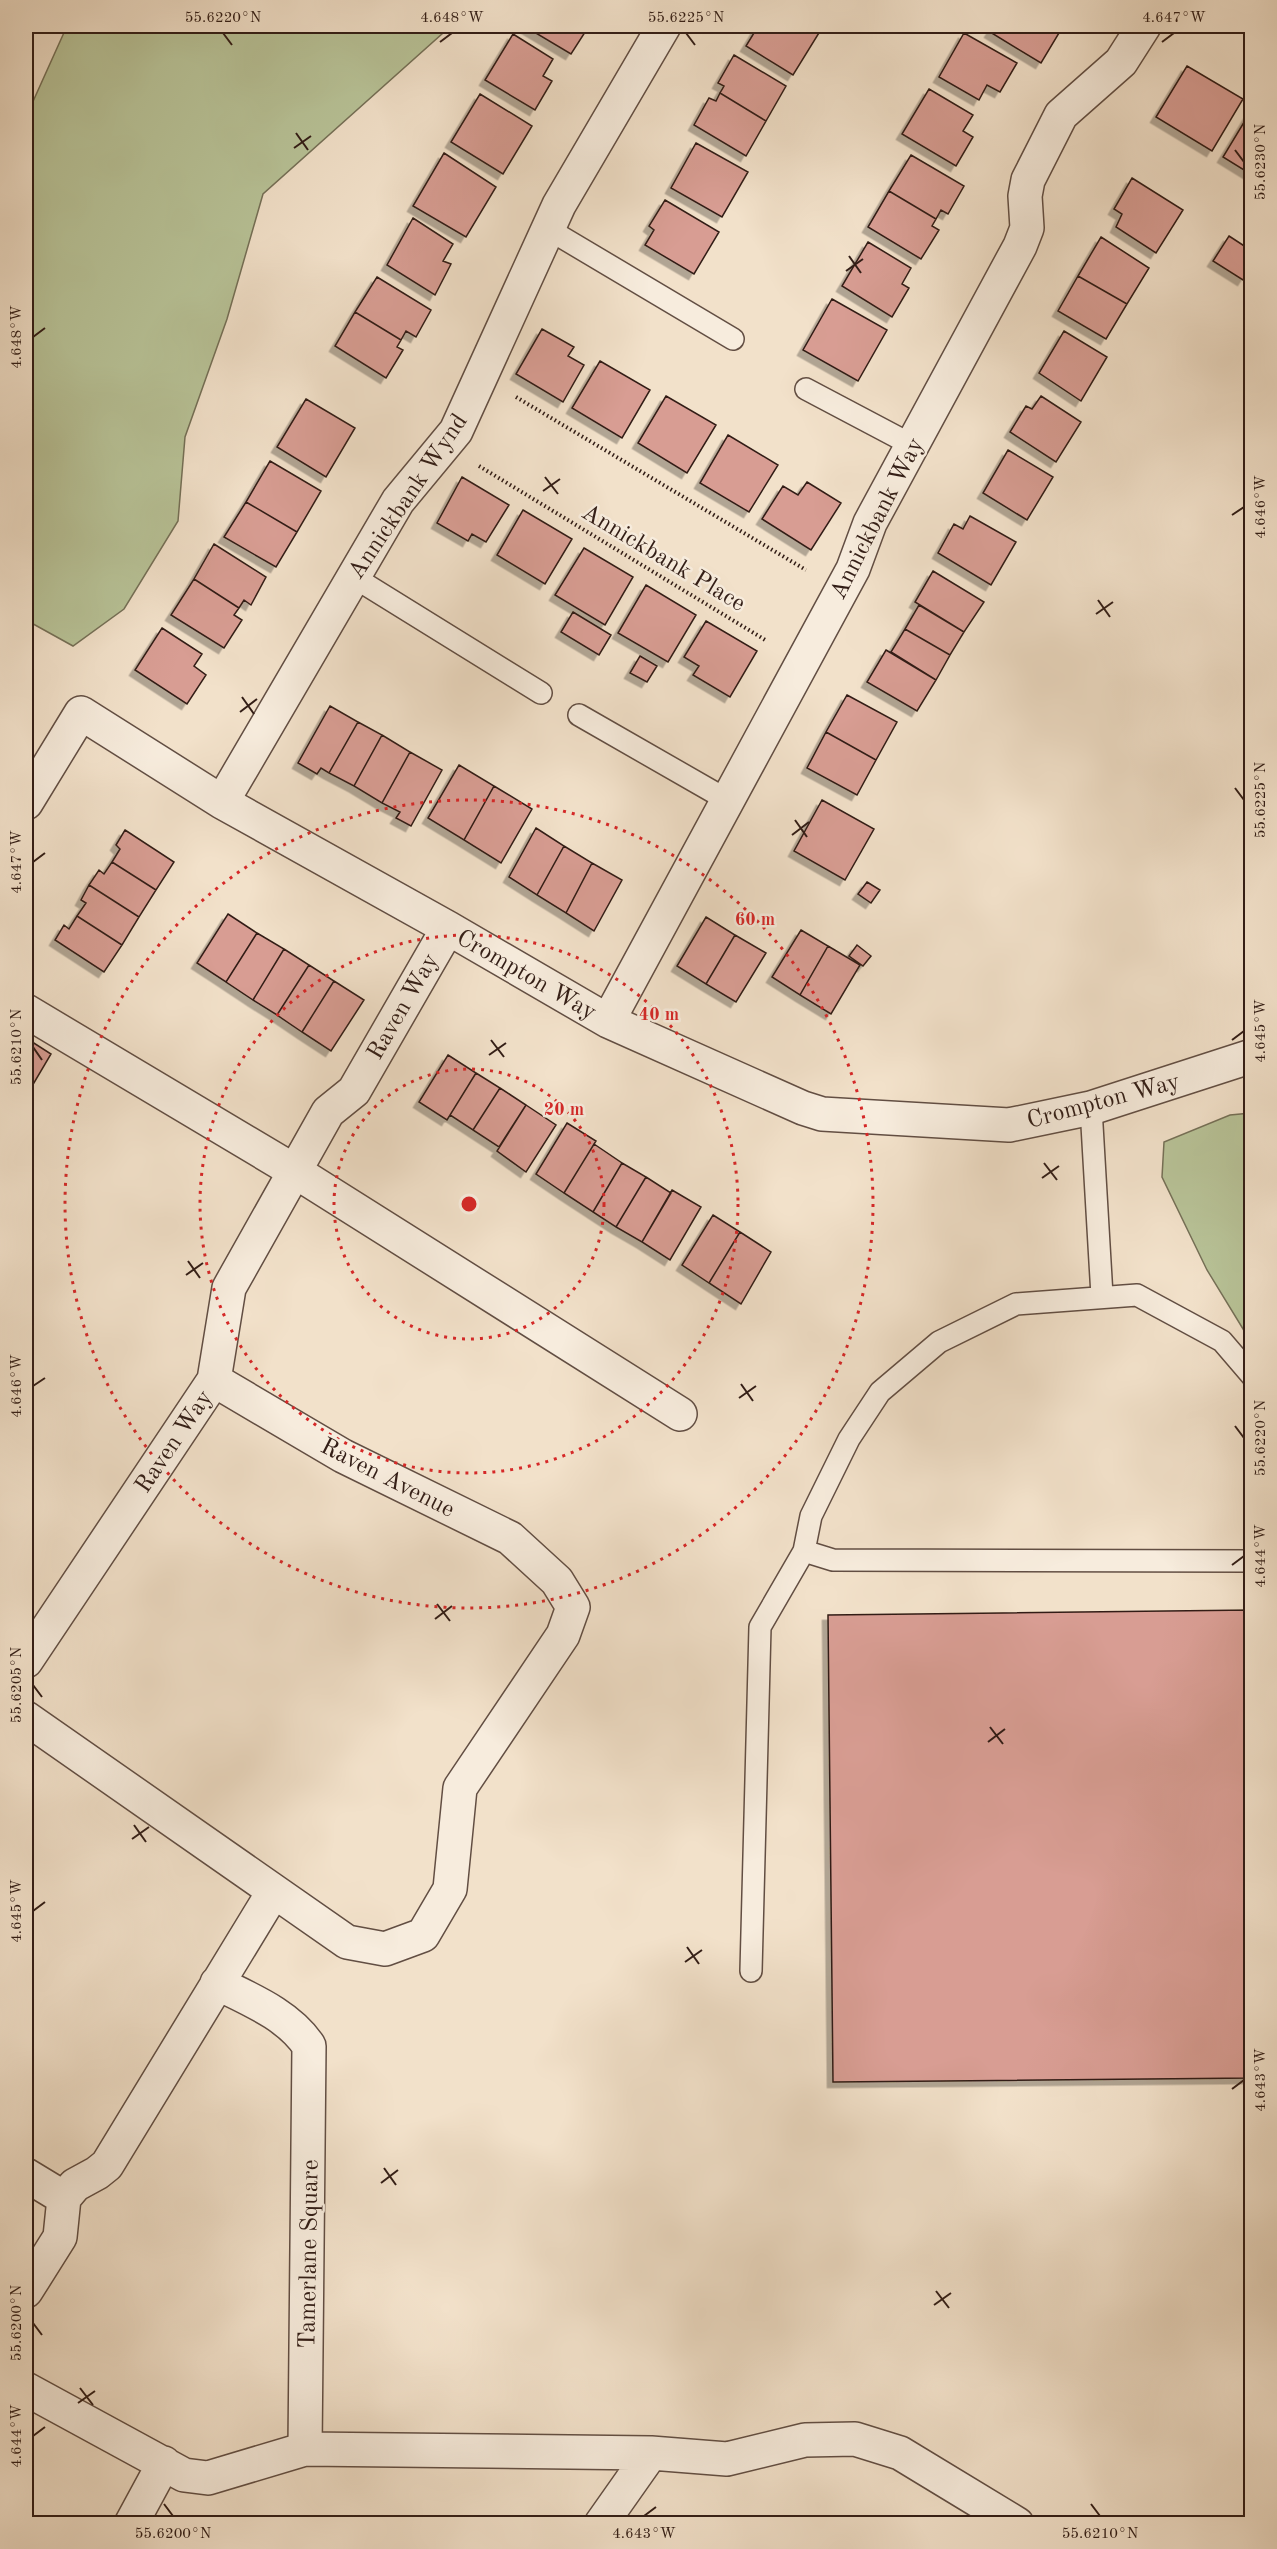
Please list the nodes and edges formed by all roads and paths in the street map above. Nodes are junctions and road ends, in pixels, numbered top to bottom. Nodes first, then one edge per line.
1 (664, 26) edge
2 (1144, 26) edge
3 (548, 229) junction
4 (733, 339) dead end
5 (481, 377) junction
6 (806, 389) dead end
7 (445, 445) junction
8 (912, 445) junction
9 (352, 576) junction
10 (840, 591) junction
11 (802, 662) junction
12 (541, 693) dead end
13 (579, 716) dead end
14 (729, 801) junction
15 (222, 802) junction
16 (26, 803) edge
17 (448, 928) junction
18 (26, 1011) edge
19 (608, 1021) junction
20 (1251, 1056) edge
21 (1091, 1108) junction
22 (296, 1172) junction
23 (1102, 1296) junction
24 (1251, 1376) edge
25 (214, 1380) junction
26 (680, 1414) dead end
27 (804, 1551) junction
28 (1251, 1562) edge
29 (26, 1661) edge
30 (26, 1718) edge
31 (274, 1891) junction
32 (752, 1971) dead end
33 (218, 1983) junction
34 (26, 2175) edge
35 (64, 2198) junction
36 (26, 2291) edge
37 (26, 2389) edge
38 (305, 2449) junction
39 (651, 2453) junction
40 (164, 2463) junction
41 (131, 2523) edge
42 (601, 2523) edge
43 (1017, 2523) edge

1 - 3 street, Annickbank Wynd
2 - 8 street, Annickbank Way
3 - 4 lane
3 - 5 street, Annickbank Wynd
5 - 7 street, Annickbank Wynd
5 - 10 path
6 - 8 lane
7 - 9 street, Annickbank Wynd
7 - 11 path, Annickbank Place
8 - 10 street, Annickbank Way
9 - 12 lane
9 - 15 street, Annickbank Wynd
10 - 11 street, Annickbank Way
11 - 14 street, Annickbank Way
13 - 14 lane
14 - 19 street, Annickbank Way
15 - 16 street, Crompton Way
15 - 17 street, Crompton Way
17 - 19 street, Crompton Way
17 - 22 street, Raven Way
18 - 22 street
19 - 21 street, Crompton Way
20 - 21 street, Crompton Way
21 - 23 lane
22 - 25 street, Raven Way
22 - 26 street
23 - 24 lane
23 - 27 lane
25 - 29 street, Raven Way
25 - 31 street, Raven Avenue
27 - 28 lane
27 - 32 lane
30 - 31 street
31 - 33 street
33 - 35 street
33 - 38 street, Tamerlane Square
34 - 35 street
35 - 36 street
37 - 40 street
38 - 39 street
38 - 40 street
39 - 42 street
39 - 43 street
40 - 41 street

